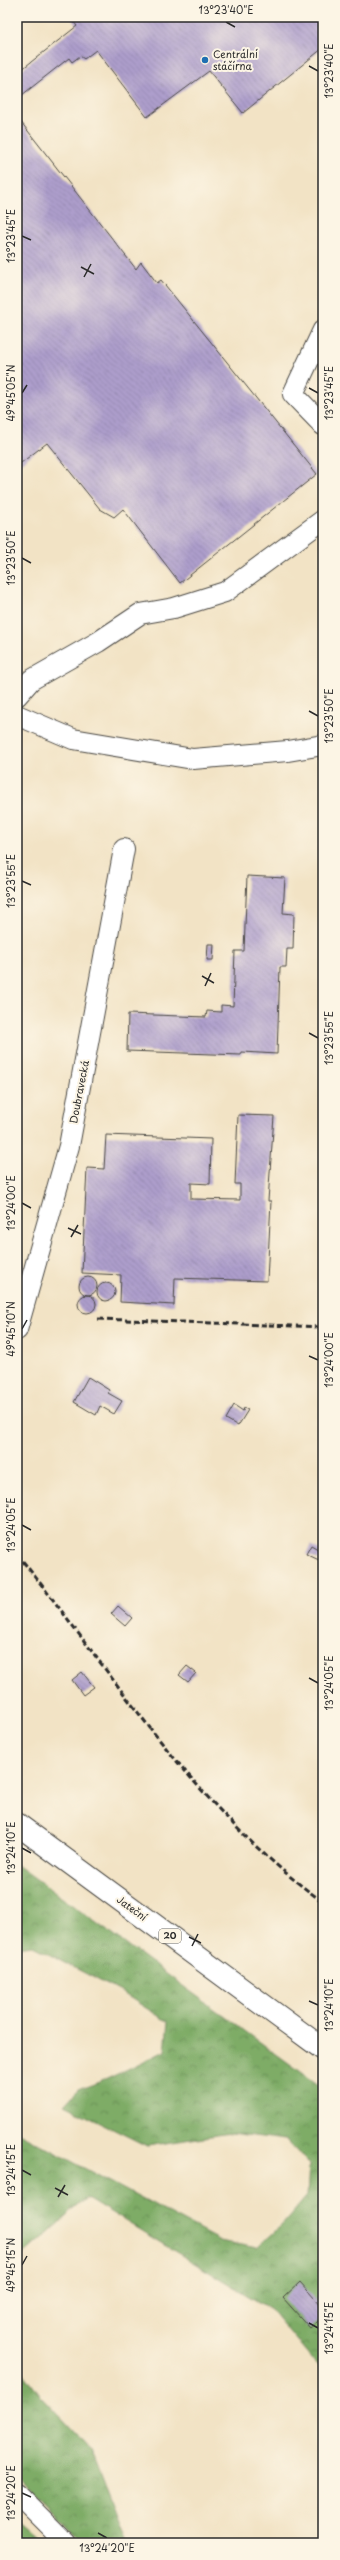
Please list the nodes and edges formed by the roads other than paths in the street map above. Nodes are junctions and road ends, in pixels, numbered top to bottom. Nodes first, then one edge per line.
1 (323, 330) edge
2 (323, 425) edge
3 (323, 520) edge
4 (17, 696) edge
5 (17, 716) edge
6 (323, 745) edge
7 (124, 849) dead end
8 (24, 1278) edge
9 (17, 1330) edge
10 (17, 1824) edge
11 (323, 2049) edge
12 (17, 2494) edge
13 (66, 2543) edge

1 - 2 street
3 - 4 street
5 - 6 street
7 - 8 street, Doubravecká
8 - 9 street, Doubravecká
10 - 11 main road, Jateční / 20
12 - 13 street

